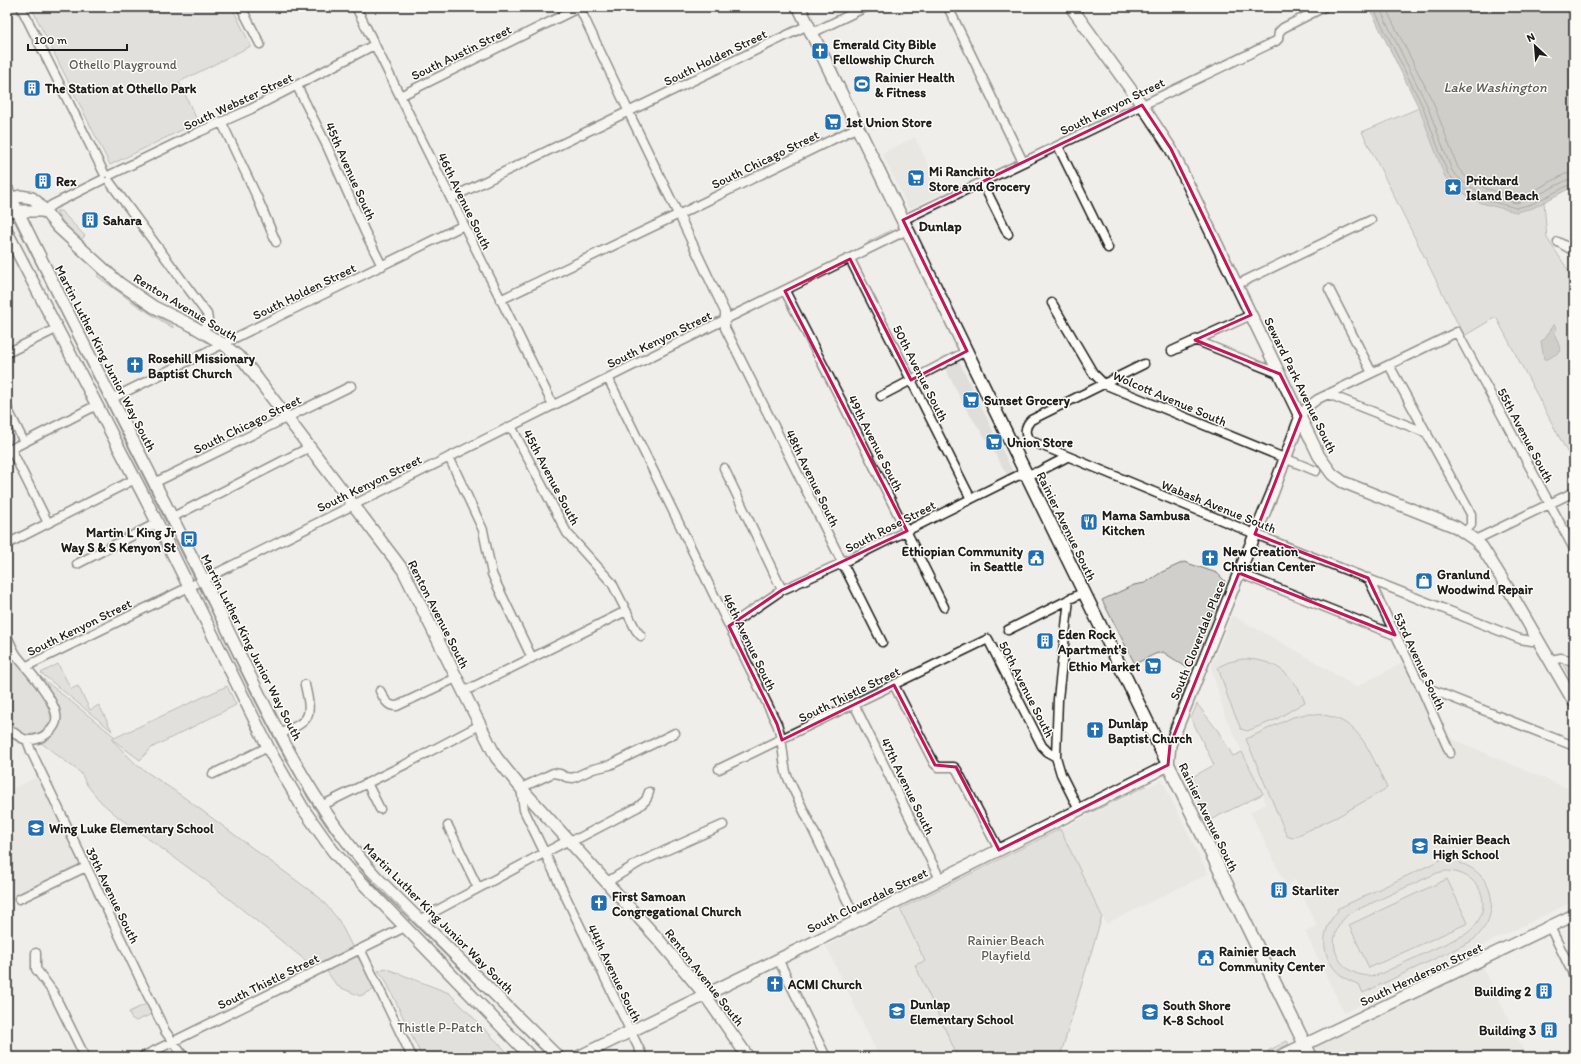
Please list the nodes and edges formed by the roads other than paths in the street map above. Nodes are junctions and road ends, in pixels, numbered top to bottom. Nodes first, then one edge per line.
1 (21, 7) edge
2 (241, 7) edge
3 (356, 7) edge
4 (800, 7) edge
5 (866, 7) edge
6 (948, 7) edge
7 (1071, 7) edge
8 (1324, 7) edge
9 (579, 9) edge
10 (810, 29) junction
11 (260, 44) dead end
12 (374, 45) junction
13 (298, 86) junction
14 (400, 96) junction
15 (1142, 105) junction
16 (628, 112) junction
17 (222, 123) junction
18 (858, 127) junction
19 (1058, 146) junction
20 (1024, 162) junction
21 (106, 177) junction
22 (982, 182) junction
23 (9, 197) edge
24 (451, 198) junction
25 (12, 211) edge
26 (44, 211) junction
27 (678, 214) junction
28 (1371, 220) dead end
29 (464, 225) junction
30 (905, 225) junction
31 (7, 232) edge
32 (1008, 234) dead end
33 (276, 242) dead end
34 (1558, 242) dead end
35 (1108, 248) dead end
36 (1574, 251) edge
37 (850, 259) junction
38 (382, 266) junction
39 (1236, 285) junction
40 (1329, 289) dead end
41 (785, 291) junction
42 (500, 300) junction
43 (1052, 303) dead end
44 (1251, 315) junction
45 (725, 320) junction
46 (58, 328) junction
47 (203, 332) junction
48 (1195, 340) junction
49 (224, 344) junction
50 (967, 351) junction
51 (1172, 351) dead end
52 (7, 353) edge
53 (1144, 364) dead end
54 (1389, 365) junction
55 (1372, 373) junction
56 (1280, 374) junction
57 (608, 378) junction
58 (911, 380) junction
59 (1104, 384) junction
60 (351, 386) dead end
61 (1328, 394) junction
62 (881, 396) dead end
63 (111, 399) junction
64 (97, 405) junction
65 (553, 405) junction
66 (7, 408) edge
67 (1301, 416) junction
68 (287, 417) junction
69 (511, 426) junction
70 (1427, 433) junction
71 (24, 442) junction
72 (310, 447) junction
73 (9, 450) edge
74 (449, 457) junction
75 (1067, 457) junction
76 (1285, 458) junction
77 (724, 468) dead end
78 (1316, 471) dead end
79 (1026, 474) junction
80 (135, 480) junction
81 (154, 483) junction
82 (1574, 492) edge
83 (971, 499) junction
84 (353, 504) junction
85 (1549, 504) junction
86 (171, 518) junction
87 (48, 523) junction
88 (157, 523) junction
89 (907, 531) junction
90 (1465, 532) junction
91 (1255, 534) junction
92 (1475, 540) junction
93 (7, 544) edge
94 (1574, 549) edge
95 (77, 564) dead end
96 (842, 564) junction
97 (1239, 573) junction
98 (1368, 578) junction
99 (203, 579) junction
100 (188, 587) junction
101 (782, 590) junction
102 (1084, 592) junction
103 (1069, 599) junction
104 (944, 607) dead end
105 (626, 611) junction
106 (729, 626) junction
107 (1008, 630) dead end
108 (1395, 635) junction
109 (7, 636) edge
110 (641, 636) dead end
111 (988, 639) joint
112 (1538, 639) junction
113 (882, 642) dead end
114 (532, 658) junction
115 (1551, 660) junction
116 (1574, 661) edge
117 (27, 666) junction
118 (456, 678) junction
119 (894, 685) junction
120 (1420, 685) junction
121 (305, 686) dead end
122 (380, 690) dead end
123 (463, 692) junction
124 (1574, 702) edge
125 (854, 704) junction
126 (480, 725) junction
127 (7, 728) edge
128 (675, 733) dead end
129 (280, 734) junction
130 (28, 740) junction
131 (782, 740) junction
132 (1574, 746) edge
133 (268, 747) junction
134 (1450, 753) dead end
135 (1056, 757) junction
136 (1168, 765) junction
137 (719, 770) dead end
138 (213, 774) dead end
139 (367, 784) junction
140 (522, 788) junction
141 (649, 792) dead end
142 (321, 806) junction
143 (380, 809) dead end
144 (1079, 810) junction
145 (723, 825) dead end
146 (448, 826) dead end
147 (569, 840) junction
148 (999, 850) junction
149 (544, 853) junction
150 (86, 867) junction
151 (940, 879) junction
152 (607, 882) junction
153 (478, 888) junction
154 (19, 899) dead end
155 (1574, 915) edge
156 (419, 920) junction
157 (856, 921) junction
158 (404, 927) junction
159 (1550, 927) junction
160 (360, 949) junction
161 (36, 953) dead end
162 (778, 959) junction
163 (1574, 976) edge
164 (705, 995) junction
165 (630, 1031) junction
166 (173, 1042) junction
167 (1305, 1044) junction
168 (85, 1057) edge
169 (142, 1057) edge
170 (184, 1057) edge
171 (412, 1057) edge
172 (531, 1057) edge
173 (558, 1057) edge
174 (578, 1057) edge
175 (642, 1057) edge
176 (748, 1057) edge
177 (826, 1057) edge
178 (1279, 1057) edge
179 (1312, 1057) edge

1 - 21 street
2 - 11 street
3 - 12 street, 46th Avenue South
4 - 10 main road, Rainier Avenue South
5 - 10 street, South Holden Street
6 - 20 street
7 - 15 main road, Seward Park Avenue South
8 - 15 street, South Kenyon Street
9 - 14 street, South Austin Street
9 - 16 street, 48th Avenue South
10 - 16 street, South Holden Street
10 - 18 main road, Rainier Avenue South
12 - 13 street, South Webster Street
12 - 14 street, 46th Avenue South
13 - 17 street, South Webster Street
13 - 38 street, 45th Avenue South
14 - 24 street, 46th Avenue South
15 - 19 street, South Kenyon Street
15 - 39 main road, Seward Park Avenue South
16 - 24 street, South Holden Street
16 - 27 street, 48th Avenue South
17 - 21 street, South Webster Street
17 - 33 street
18 - 27 street, South Chicago Street
18 - 30 main road, Rainier Avenue South
19 - 20 street, South Kenyon Street
19 - 35 street
20 - 22 street, South Kenyon Street
21 - 26 street, South Webster Street
21 - 47 street
22 - 30 street, South Kenyon Street
22 - 32 street
23 - 25 main road, Martin Luther King Junior Way South
23 - 26 main road, Renton Avenue South
24 - 29 street, 46th Avenue South
25 - 26 main road
25 - 63 main road, Martin Luther King Junior Way South
26 - 47 main road, Renton Avenue South
27 - 42 street, South Chicago Street
27 - 45 street, 48th Avenue South
28 - 39 street
29 - 38 street, South Holden Street
29 - 42 street, 46th Avenue South
30 - 37 street, South Kenyon Street
30 - 50 main road, Rainier Avenue South
31 - 46 main road
34 - 36 street
37 - 41 street, South Kenyon Street
37 - 58 street, 50th Avenue South
38 - 49 street, South Holden Street
39 - 44 main road, Seward Park Avenue South
40 - 55 street
41 - 45 street, South Kenyon Street
41 - 89 street, 49th Avenue South
42 - 65 street, 46th Avenue South
43 - 59 street, Wolcott Avenue South
44 - 48 street
44 - 56 main road, Seward Park Avenue South
45 - 57 street, South Kenyon Street
45 - 96 street, 48th Avenue South
46 - 52 street
46 - 64 main road
47 - 49 main road, Renton Avenue South
48 - 51 street
48 - 56 street
49 - 63 street, South Holden Street
49 - 68 main road, Renton Avenue South
50 - 58 street
50 - 79 main road, Rainier Avenue South
53 - 59 street
54 - 55 street
54 - 70 street
54 - 85 street, 55th Avenue South
55 - 61 street
56 - 67 main road, Seward Park Avenue South
57 - 65 street, South Kenyon Street
57 - 106 street, 46th Avenue South
58 - 62 street
58 - 83 street, 50th Avenue South
59 - 75 street, Wabash Avenue South
59 - 76 street, Wolcott Avenue South
60 - 68 street, South Chicago Street
61 - 67 street
61 - 70 street
63 - 81 main road, Martin Luther King Junior Way South
64 - 71 street
64 - 80 main road
65 - 69 street, South Kenyon Street
66 - 71 street
67 - 76 main road, South Cloverdale Place
67 - 90 main road, Seward Park Avenue South
68 - 72 main road, Renton Avenue South
68 - 81 street, South Chicago Street
69 - 74 street, South Kenyon Street
69 - 105 street, 45th Avenue South
70 - 90 street
71 - 73 street
72 - 84 main road, Renton Avenue South
72 - 86 street
73 - 87 street
74 - 84 street, South Kenyon Street
74 - 114 street
75 - 79 street, South Rose Street
75 - 91 street, Wabash Avenue South
76 - 78 street, Wolcott Avenue South
76 - 91 main road, South Cloverdale Place
77 - 101 street
79 - 83 street, South Rose Street
79 - 102 main road, Rainier Avenue South
80 - 87 street
80 - 88 main road
81 - 86 main road, Martin Luther King Junior Way South
82 - 85 street
83 - 89 street, South Rose Street
84 - 99 street, South Kenyon Street
84 - 118 main road, Renton Avenue South
85 - 92 street
85 - 94 street, 55th Avenue South
86 - 99 main road, Martin Luther King Junior Way South
87 - 93 street
88 - 95 street
88 - 100 main road
89 - 96 street, South Rose Street
89 - 104 street, 49th Avenue South
90 - 92 main road, Seward Park Avenue South
91 - 97 main road, South Cloverdale Place
91 - 98 street, Wabash Avenue South
92 - 112 main road, Seward Park Avenue South
96 - 101 street, South Rose Street
96 - 113 street, 48th Avenue South
97 - 108 street
97 - 136 main road, South Cloverdale Place
98 - 108 street, 53rd Avenue South
98 - 112 street, Wabash Avenue South
99 - 100 street, South Kenyon Street
99 - 129 main road, Martin Luther King Junior Way South
100 - 117 street, South Kenyon Street
100 - 133 main road
101 - 106 street, South Rose Street
102 - 103 street
102 - 136 main road, Rainier Avenue South
103 - 107 street
103 - 135 street
105 - 110 street, 45th Avenue South
105 - 114 street
106 - 131 street, 46th Avenue South
108 - 120 street, 53rd Avenue South
109 - 117 street
111 - 119 street, South Thistle Street
111 - 135 street, 50th Avenue South
112 - 115 main road, Seward Park Avenue South
114 - 123 street
115 - 116 street
115 - 124 main road, Seward Park Avenue South
117 - 130 street
118 - 122 street
118 - 123 main road, Renton Avenue South
119 - 125 street, South Thistle Street
119 - 148 street
120 - 132 street
120 - 134 street, 53rd Avenue South
121 - 129 street
123 - 126 main road, Renton Avenue South
125 - 131 street, South Thistle Street
125 - 151 street, 47th Avenue South
126 - 139 street
126 - 140 main road, Renton Avenue South
127 - 130 street
128 - 140 street
129 - 142 main road, Martin Luther King Junior Way South
130 - 150 street, 39th Avenue South
131 - 137 street, South Thistle Street
131 - 157 street, 46th Avenue South
133 - 138 street
133 - 158 main road
135 - 144 street
136 - 144 main road, South Cloverdale Street
136 - 167 main road, Rainier Avenue South
139 - 142 street
139 - 143 street
140 - 147 main road, Renton Avenue South
140 - 149 street, 44th Avenue South
141 - 147 street
142 - 156 main road, Martin Luther King Junior Way South
144 - 148 main road, South Cloverdale Street
145 - 152 street
146 - 153 street
147 - 149 street
147 - 152 main road, Renton Avenue South
148 - 151 main road, South Cloverdale Street
149 - 153 street
149 - 165 street, 44th Avenue South
150 - 154 street
150 - 166 street, 39th Avenue South
151 - 157 main road, South Cloverdale Street
152 - 164 main road, Renton Avenue South
153 - 156 street
155 - 159 main road, South Henderson Street
156 - 173 main road, Martin Luther King Junior Way South
157 - 162 main road, South Cloverdale Street
158 - 160 street, South Thistle Street
158 - 172 main road
159 - 163 street
159 - 167 main road, South Henderson Street
160 - 166 street, South Thistle Street
160 - 171 street
161 - 168 street
162 - 164 main road, South Cloverdale Street
162 - 177 street
164 - 165 main road, South Cloverdale Street
164 - 176 main road, Renton Avenue South
165 - 174 main road, South Cloverdale Street
165 - 175 street, 44th Avenue South
166 - 169 street, South Thistle Street
166 - 170 street, 39th Avenue South
167 - 178 main road, South Henderson Street
167 - 179 main road, Rainier Avenue South

